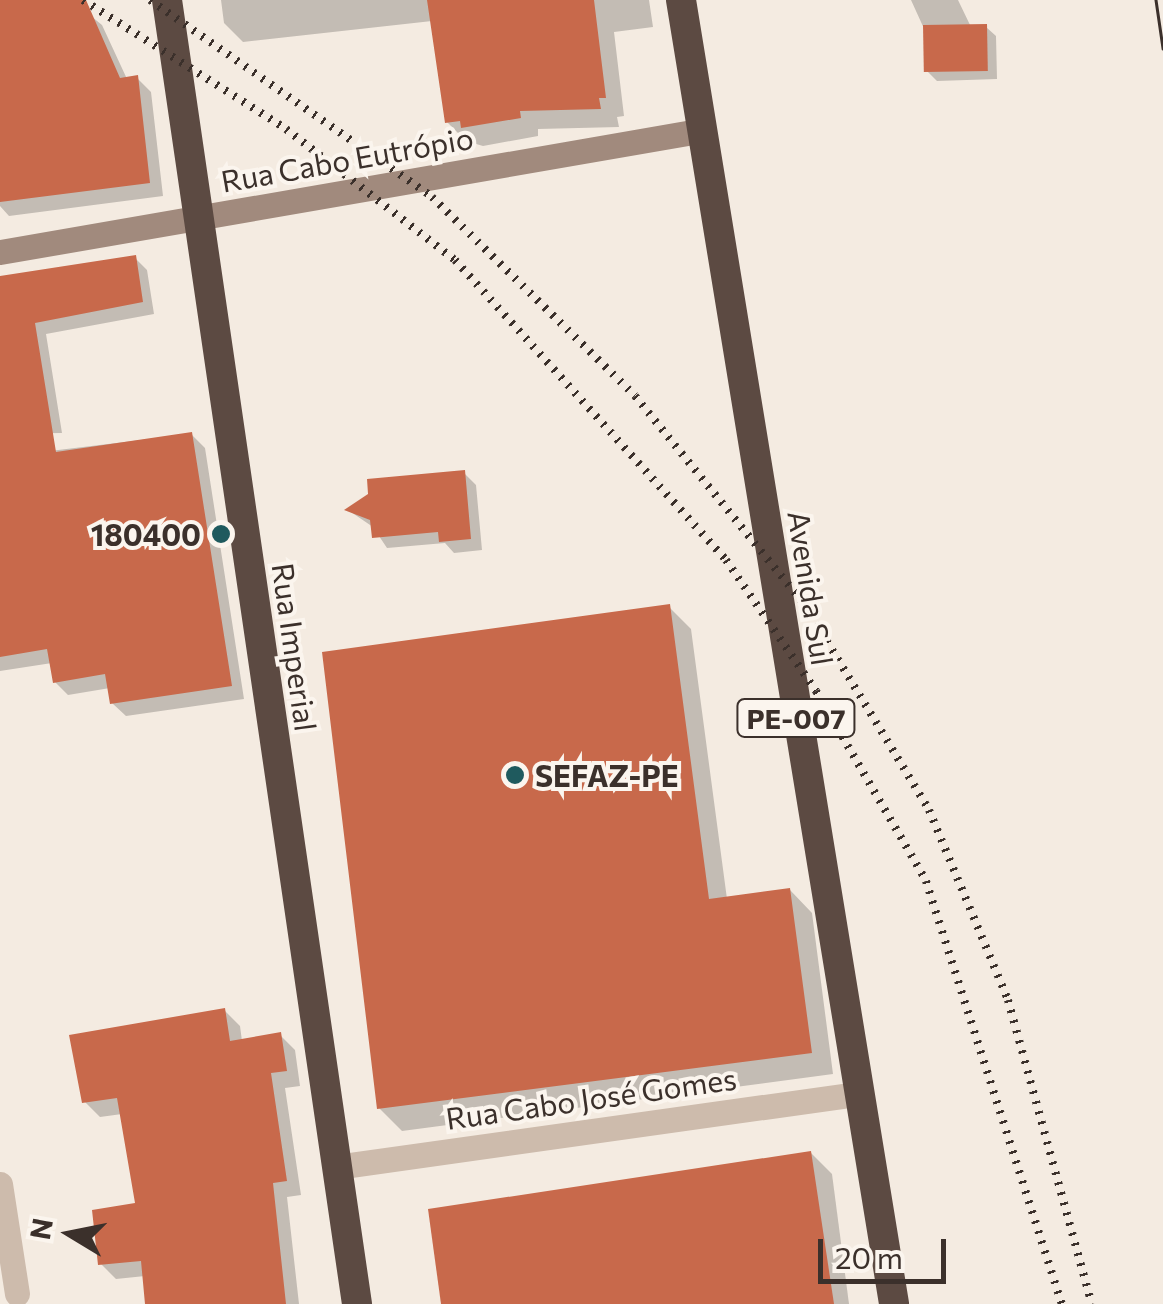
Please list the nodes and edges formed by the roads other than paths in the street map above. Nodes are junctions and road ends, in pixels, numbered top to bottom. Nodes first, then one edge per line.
1 (167, 0) edge
2 (682, 0) edge
3 (704, 130) junction
4 (197, 218) junction
5 (0, 252) edge
6 (856, 1094) junction
7 (336, 1167) junction
8 (0, 1184) edge
9 (18, 1294) dead end
10 (357, 1304) edge
11 (894, 1304) edge

1 - 4 highway, Rua Imperial
2 - 3 highway, Avenida Sul / PE-007
3 - 4 street, Rua Cabo Eutrópio
3 - 6 highway, Avenida Sul / PE-007
4 - 5 street, Rua Cabo Eutrópio
4 - 7 highway, Rua Imperial
6 - 7 street, Rua Cabo José Gomes
6 - 11 highway, Avenida Sul / PE-007
7 - 10 highway, Rua Imperial
8 - 9 street

